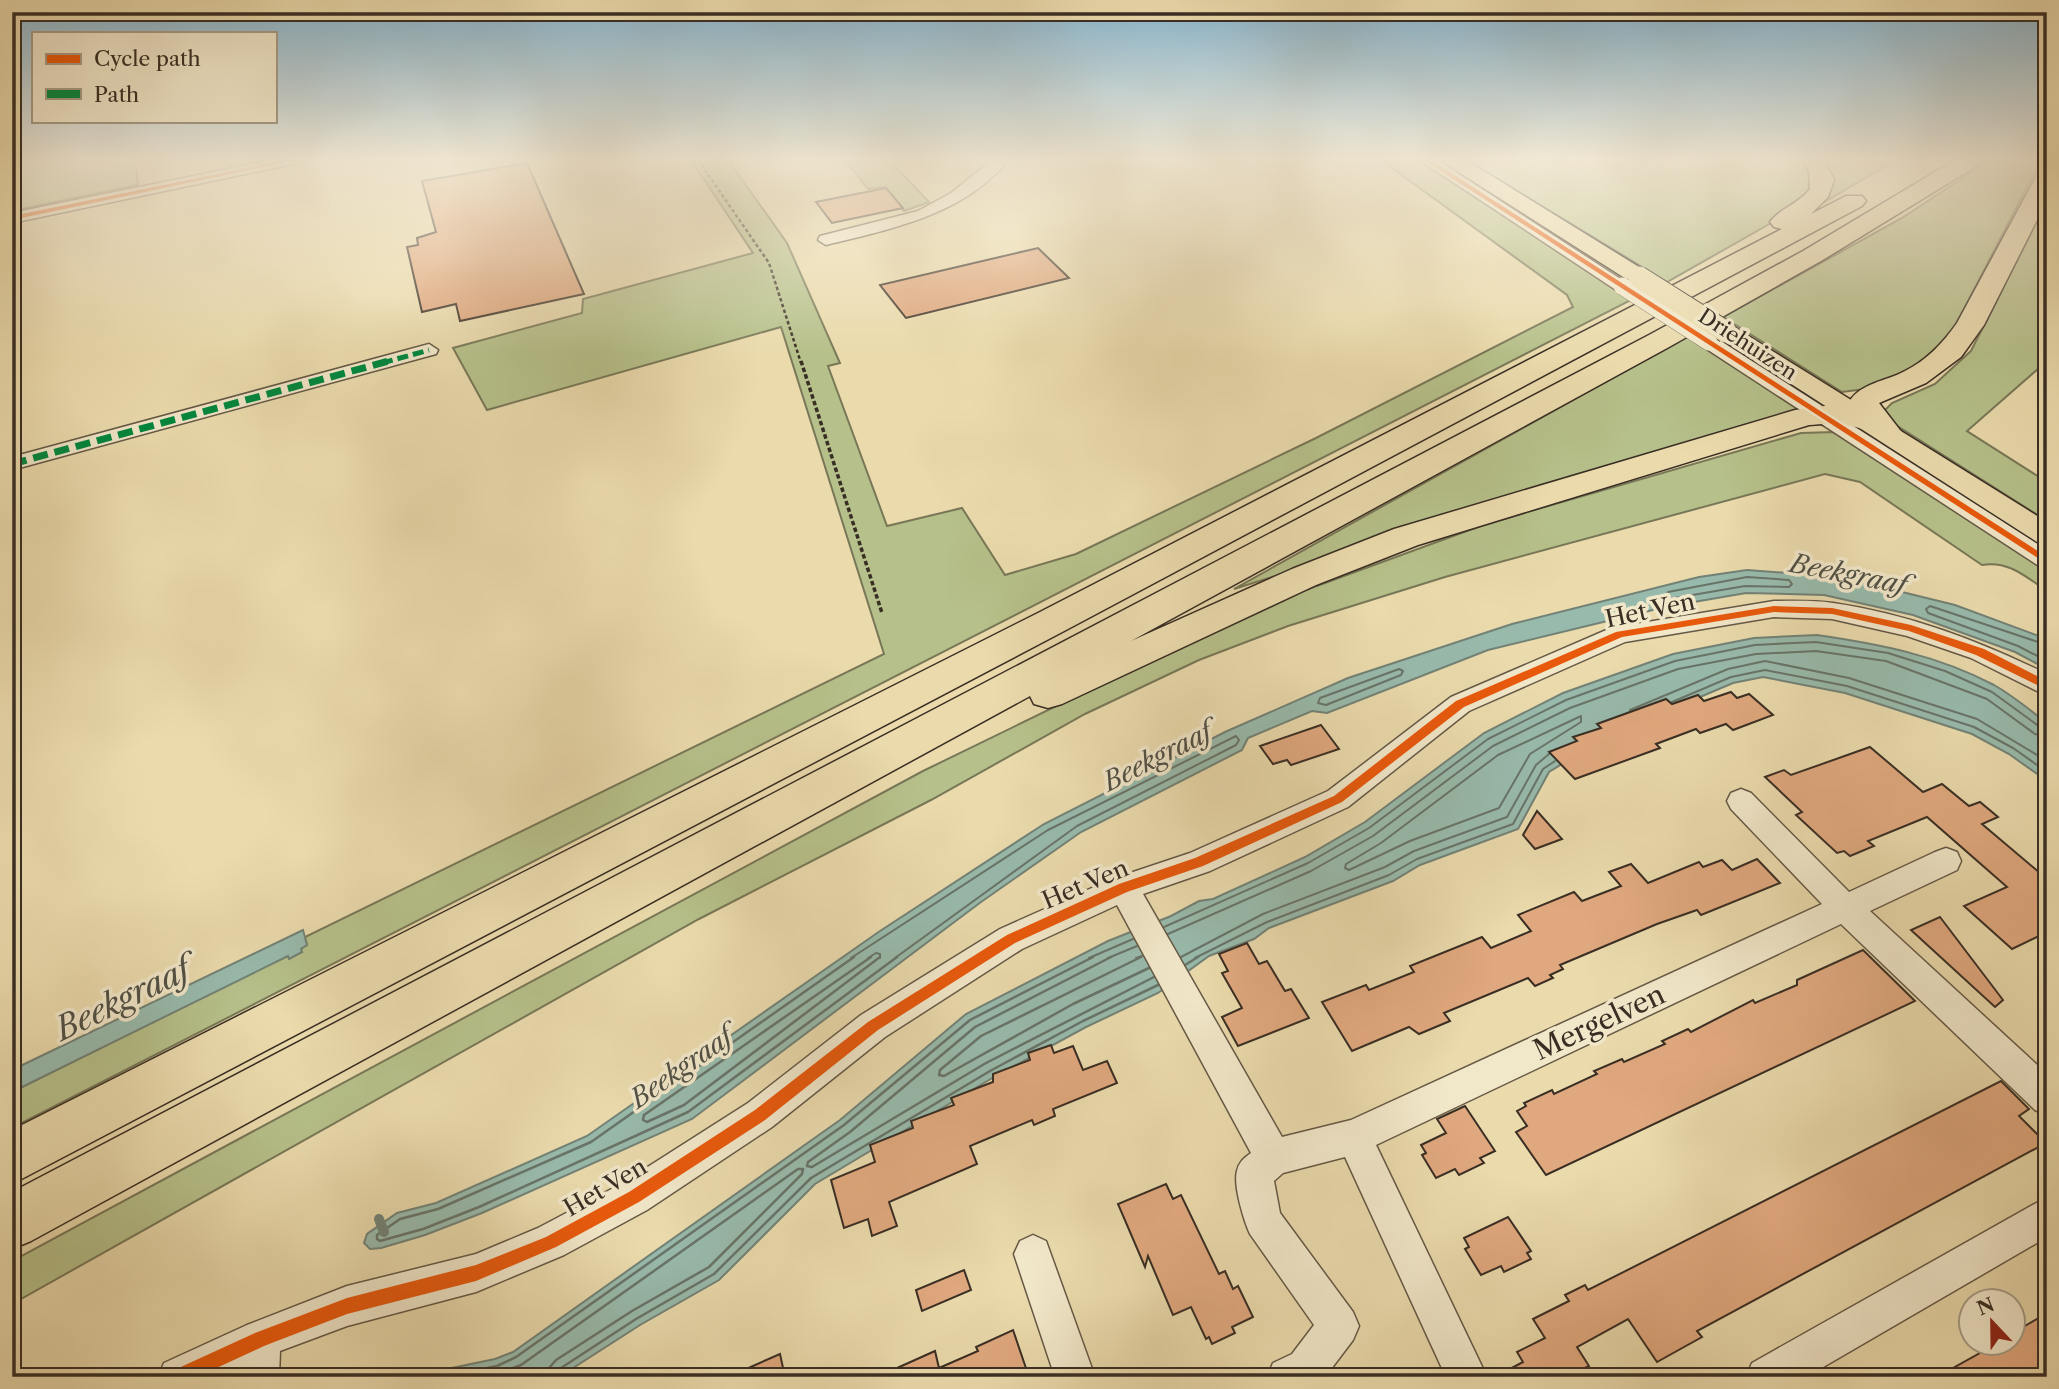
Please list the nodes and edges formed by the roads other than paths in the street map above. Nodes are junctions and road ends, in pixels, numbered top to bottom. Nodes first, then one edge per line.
1 (883, 225) edge
2 (1536, 225) edge
3 (1548, 225) edge
4 (1777, 225) edge
5 (1810, 225) edge
6 (1863, 225) edge
7 (2022, 225) edge
8 (826, 240) dead end
9 (1630, 281) junction
10 (1637, 316) junction
11 (1718, 337) junction
12 (429, 350) dead end
13 (1819, 414) junction
14 (1881, 430) junction
15 (12, 464) edge
16 (2047, 535) edge
17 (2047, 561) edge
18 (2047, 686) edge
19 (903, 746) junction
20 (1741, 801) dead end
21 (1946, 861) dead end
22 (1123, 888) junction
23 (1845, 908) junction
24 (2047, 1098) edge
25 (1354, 1136) junction
26 (1273, 1157) junction
27 (12, 1158) edge
28 (2047, 1216) edge
29 (12, 1222) edge
30 (1033, 1254) dead end
31 (260, 1358) edge
32 (1301, 1374) edge
33 (178, 1377) edge
34 (1075, 1377) edge
35 (1467, 1377) edge
36 (1766, 1377) edge

1 - 8 street
2 - 9 street, Driehuizen
3 - 9 main road, Driehuizen
4 - 10 highway
5 - 10 highway
6 - 19 highway
7 - 14 highway
9 - 11 main road, Driehuizen, bridge
10 - 27 highway
11 - 13 street, Driehuizen
11 - 14 main road, Driehuizen
12 - 15 street
13 - 14 highway
13 - 17 street, Driehuizen
13 - 19 highway
14 - 16 main road, Driehuizen
18 - 22 street, Het Ven
19 - 29 highway
20 - 23 street
21 - 23 street, Mergelven
22 - 26 street
22 - 31 street, Het Ven
23 - 24 street
23 - 25 street, Mergelven
25 - 26 street, Mergelven
25 - 35 street
26 - 32 street
28 - 36 street
30 - 34 street
31 - 33 street, Het Ven

